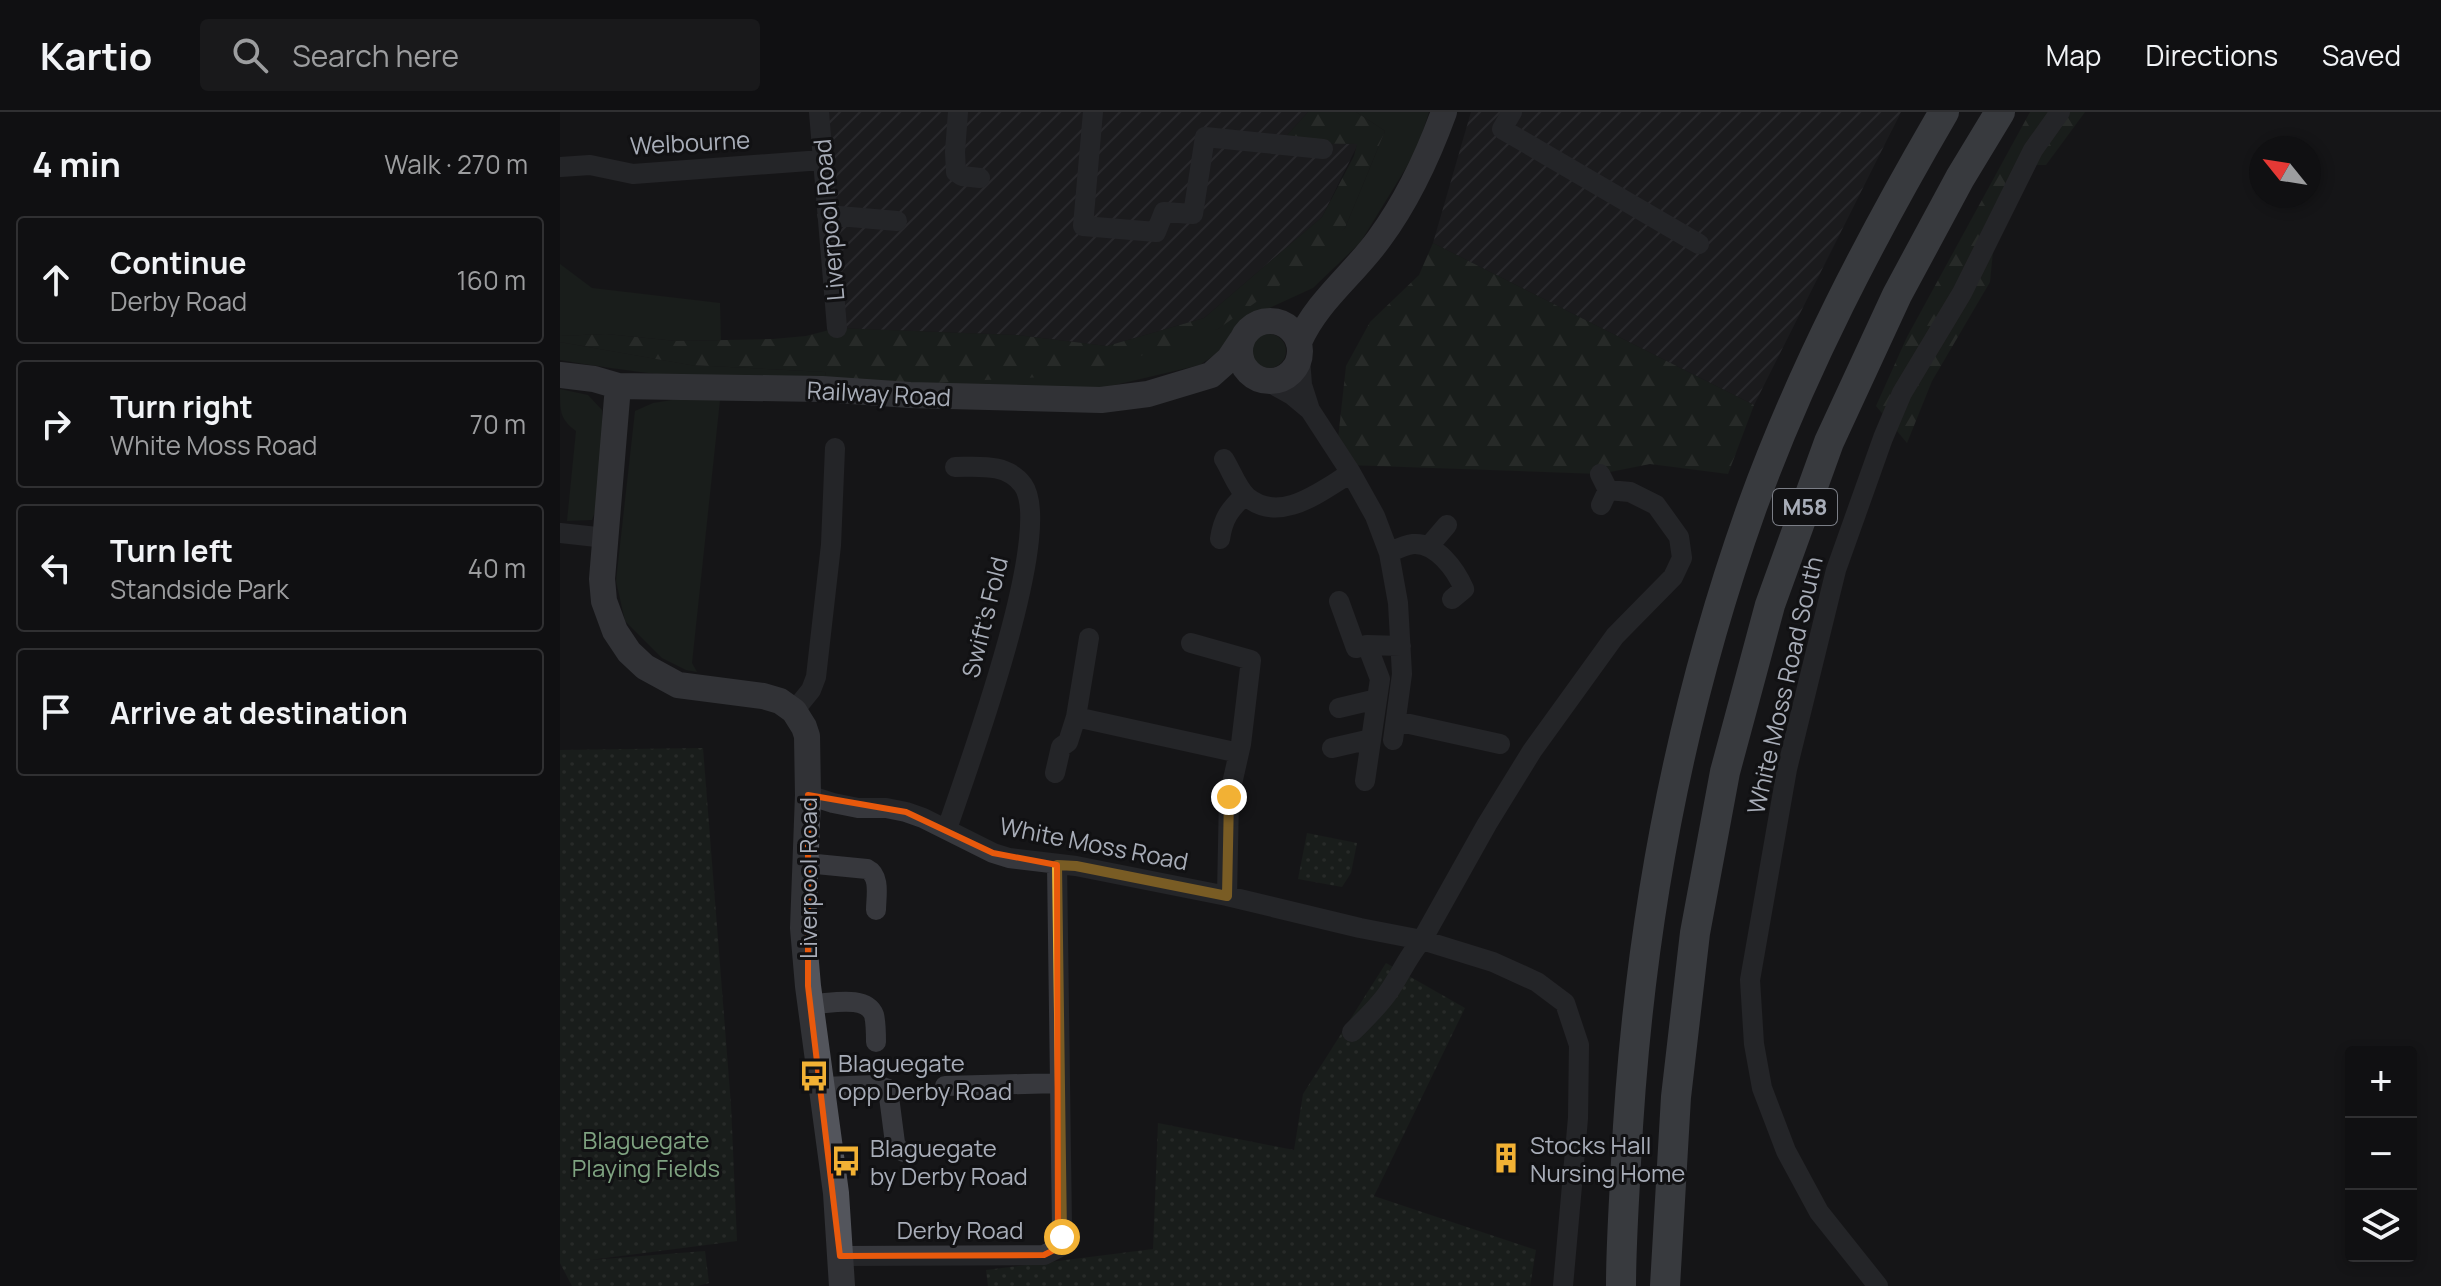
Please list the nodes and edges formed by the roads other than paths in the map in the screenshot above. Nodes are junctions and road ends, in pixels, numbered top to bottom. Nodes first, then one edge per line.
1 (819, 112) edge
2 (958, 112) edge
3 (1093, 112) edge
4 (1444, 112) edge
5 (1512, 112) edge
6 (1944, 112) edge
7 (2000, 112) edge
8 (2060, 112) edge
9 (1323, 149) dead end
10 (822, 160) junction
11 (560, 167) edge
12 (980, 178) dead end
13 (827, 215) junction
14 (897, 221) dead end
15 (1699, 244) dead end
16 (1334, 291) junction
17 (1273, 321) junction
18 (837, 328) dead end
19 (1241, 341) junction
20 (1300, 350) junction
21 (560, 375) edge
22 (1197, 380) junction
23 (1262, 380) junction
24 (618, 386) junction
25 (1310, 410) junction
26 (835, 448) dead end
27 (1224, 459) dead end
28 (955, 467) dead end
29 (1351, 473) junction
30 (1603, 490) dead end
31 (1245, 495) junction
32 (1447, 525) dead end
33 (560, 533) edge
34 (606, 538) junction
35 (1220, 539) dead end
36 (1429, 546) junction
37 (1389, 553) junction
38 (1465, 593) dead end
39 (1339, 601) dead end
40 (1089, 638) dead end
41 (1191, 643) dead end
42 (1362, 646) junction
43 (1401, 646) junction
44 (1377, 699) junction
45 (1339, 708) dead end
46 (794, 711) junction
47 (1076, 717) junction
48 (1371, 739) junction
49 (1500, 744) dead end
50 (1332, 748) dead end
51 (1239, 753) junction
52 (1055, 773) dead end
53 (1365, 781) dead end
54 (808, 795) junction
55 (947, 829) junction
56 (806, 863) junction
57 (1057, 865) junction
58 (1227, 896) junction
59 (876, 910) dead end
60 (1422, 940) junction
61 (811, 1004) junction
62 (1352, 1032) dead end
63 (876, 1042) dead end
64 (953, 1081) dead end
65 (1060, 1083) junction
66 (822, 1087) junction
67 (904, 1152) dead end
68 (840, 1256) junction
69 (842, 1286) edge
70 (1563, 1286) edge
71 (1621, 1286) edge
72 (1665, 1286) edge
73 (1878, 1286) edge

1 - 10 street, Liverpool Road
2 - 12 street
3 - 9 street
4 - 16 main road
5 - 15 street
6 - 71 highway, M58
7 - 72 highway, M58
8 - 73 street, White Moss Road South
10 - 11 street, Welbourne
10 - 13 street, Liverpool Road
13 - 14 street
13 - 18 street, Liverpool Road
16 - 17 main road
16 - 20 main road
17 - 19 main road
17 - 20 main road
19 - 22 main road, Railway Road
19 - 23 main road
20 - 23 main road
20 - 25 street
21 - 24 main road, Railway Road
22 - 23 main road, Railway Road
22 - 24 main road, Railway Road
23 - 25 street
24 - 34 main road
25 - 29 street
26 - 46 street
27 - 31 street
28 - 55 street, Swift's Fold
29 - 31 street
29 - 37 street
30 - 60 street
31 - 35 street
32 - 36 street
33 - 34 street
34 - 46 main road
36 - 37 street
36 - 38 street
37 - 43 street
39 - 42 street
40 - 47 street
41 - 51 street
42 - 43 street
42 - 44 street
43 - 49 street
44 - 45 street
44 - 48 street
46 - 54 main road, Liverpool Road
47 - 51 street
47 - 52 street
48 - 50 street
48 - 53 street
51 - 58 street
54 - 55 street, White Moss Road
54 - 56 main road, Liverpool Road
55 - 57 street, White Moss Road
56 - 59 street
56 - 61 main road, Liverpool Road
57 - 58 street, White Moss Road
57 - 65 street, Derby Road
58 - 60 street, White Moss Road
60 - 62 street
60 - 70 street, White Moss Road
61 - 63 street
61 - 66 main road, Liverpool Road
64 - 65 street
65 - 68 street, Derby Road
66 - 67 street
66 - 68 main road, Liverpool Road
68 - 69 main road, Liverpool Road

